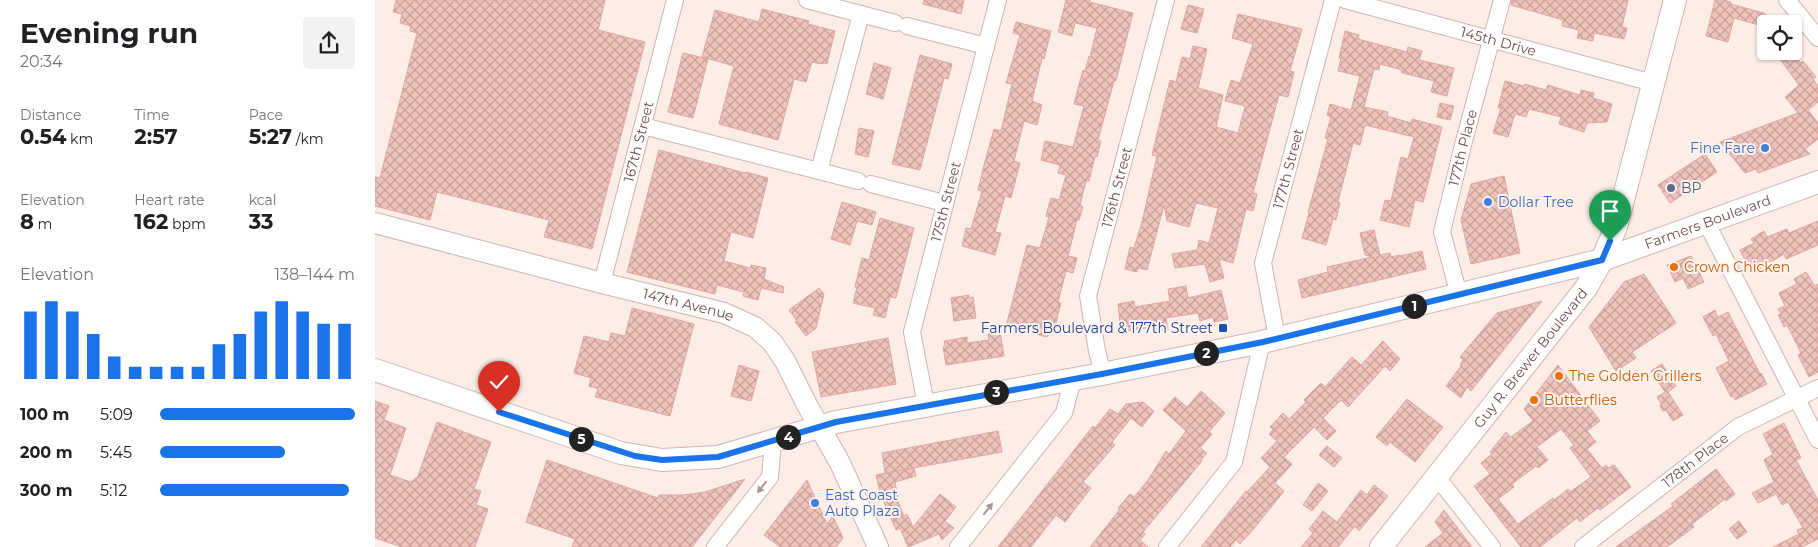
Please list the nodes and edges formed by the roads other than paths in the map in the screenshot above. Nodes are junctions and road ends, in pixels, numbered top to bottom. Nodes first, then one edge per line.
1 (675, 0) edge
2 (807, 0) edge
3 (998, 0) edge
4 (1166, 0) edge
5 (1333, 0) edge
6 (1345, 0) edge
7 (1502, 0) edge
8 (1675, 0) edge
9 (1787, 0) edge
10 (861, 14) junction
11 (1818, 38) edge
12 (1491, 39) junction
13 (985, 46) junction
14 (1653, 83) junction
15 (643, 126) junction
16 (819, 171) junction
17 (1818, 182) edge
18 (944, 203) junction
19 (1707, 222) junction
20 (375, 223) edge
21 (1602, 260) junction
22 (602, 283) junction
23 (1459, 295) junction
24 (1270, 340) junction
25 (375, 370) edge
26 (1103, 374) junction
27 (1073, 379) junction
28 (1818, 388) edge
29 (1797, 399) junction
30 (926, 404) junction
31 (820, 427) junction
32 (1818, 440) edge
33 (773, 441) junction
34 (1437, 477) junction
35 (715, 547) edge
36 (878, 547) edge
37 (957, 547) edge
38 (1167, 547) edge
39 (1381, 547) edge
40 (1492, 547) edge
41 (1583, 547) edge

1 - 15 street, 167th Street
2 - 10 street
3 - 13 street, 175th Street
4 - 26 street, 176th Street
5 - 24 street, 177th Street
6 - 12 street, 145th Drive
7 - 12 street, 177th Place
8 - 14 main road, Guy R. Brewer Boulevard
9 - 11 street
10 - 13 street
10 - 16 street
12 - 14 street, 145th Drive
12 - 23 street, 177th Place
13 - 18 street, 175th Street
14 - 21 main road, Guy R. Brewer Boulevard
15 - 16 street
15 - 22 street, 167th Street
16 - 18 street
17 - 19 main road, Farmers Boulevard
18 - 30 street, 175th Street
19 - 21 main road, Farmers Boulevard
19 - 29 street
20 - 22 street, 147th Avenue
21 - 23 main road, Farmers Boulevard
21 - 34 main road, Guy R. Brewer Boulevard
22 - 31 street, 147th Avenue
23 - 24 main road, Farmers Boulevard
24 - 26 main road, Farmers Boulevard
24 - 38 street, 177th Street
25 - 33 main road, Farmers Boulevard
26 - 27 main road, Farmers Boulevard
27 - 30 main road, Farmers Boulevard
37 -> 27 street
28 - 29 street, 178th Place
29 - 32 street
29 - 41 street, 178th Place
30 - 31 main road, Farmers Boulevard
31 - 33 main road, Farmers Boulevard
31 - 36 street, 147th Avenue
33 -> 35 street
34 - 39 main road, Guy R. Brewer Boulevard
34 - 40 street

